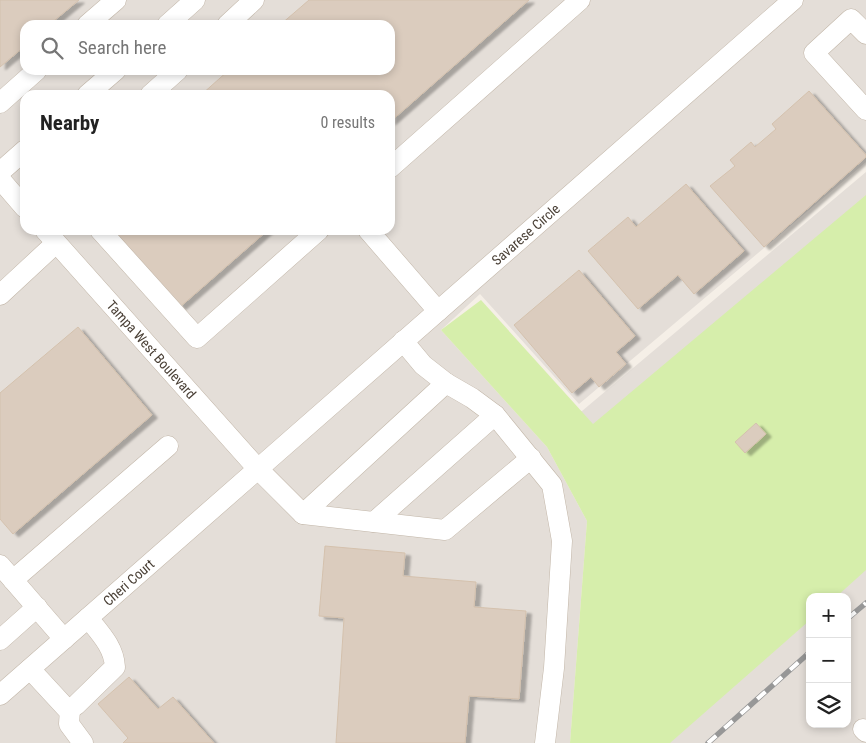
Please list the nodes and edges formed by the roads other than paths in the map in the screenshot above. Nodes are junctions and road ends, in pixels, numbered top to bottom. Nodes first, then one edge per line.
1 (116, 0) edge
2 (195, 0) edge
3 (254, 0) edge
4 (580, 0) edge
5 (793, 0) edge
6 (93, 20) edge
7 (173, 20) edge
8 (232, 20) edge
9 (866, 34) edge
10 (31, 75) edge
11 (110, 75) edge
12 (172, 75) edge
13 (93, 90) edge
14 (156, 90) edge
15 (0, 102) edge
16 (866, 110) edge
17 (20, 154) edge
18 (395, 164) edge
19 (0, 172) edge
20 (0, 179) edge
21 (20, 202) edge
22 (104, 235) edge
23 (314, 235) edge
24 (372, 235) edge
25 (51, 236) edge
26 (3, 285) edge
27 (438, 311) junction
28 (403, 341) junction
29 (446, 383) junction
30 (495, 415) junction
31 (168, 446) dead end
32 (531, 458) junction
33 (258, 469) junction
34 (303, 514) junction
35 (374, 522) junction
36 (0, 565) edge
37 (13, 580) junction
38 (37, 607) junction
39 (88, 618) junction
40 (64, 639) junction
41 (0, 640) edge
42 (30, 669) junction
43 (0, 695) edge
44 (70, 709) junction
45 (83, 743) edge
46 (545, 743) edge

1 - 6 street
2 - 7 street
3 - 8 street
4 - 18 street
5 - 27 street, Savarese Circle
9 - 16 street
10 - 15 street
11 - 13 street
12 - 14 street
17 - 19 street
20 - 21 street
22 - 23 street
24 - 27 street
25 - 26 street
25 - 33 street, Tampa West Boulevard
27 - 28 street, Savarese Circle
28 - 29 street
28 - 33 street, Savarese Circle
29 - 30 street
29 - 34 street
30 - 32 street
30 - 35 street
31 - 37 street
32 - 35 street
32 - 46 street
33 - 34 street, Tampa West Boulevard
33 - 39 street, Cheri Court
34 - 35 street
36 - 37 street
37 - 38 street
38 - 40 street
38 - 41 street
39 - 40 street, Cheri Court
39 - 44 street
40 - 42 street, Cheri Court
42 - 43 street, Cheri Court
42 - 44 street
44 - 45 street

